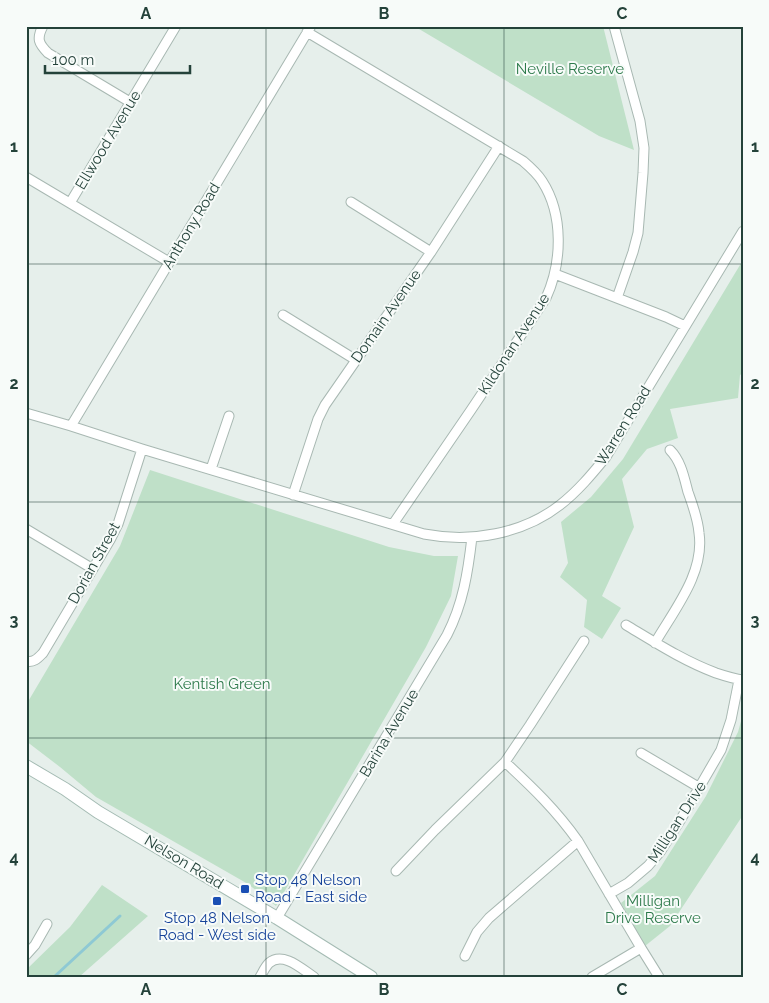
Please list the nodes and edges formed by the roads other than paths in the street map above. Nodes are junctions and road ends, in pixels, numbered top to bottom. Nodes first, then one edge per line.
1 (43, 26) edge
2 (176, 26) edge
3 (614, 26) edge
4 (309, 29) edge
5 (130, 102) junction
6 (499, 146) junction
7 (26, 177) edge
8 (351, 202) dead end
9 (70, 203) junction
10 (743, 231) edge
11 (431, 252) junction
12 (169, 262) junction
13 (555, 274) junction
14 (617, 298) junction
15 (283, 315) dead end
16 (685, 326) junction
17 (356, 360) junction
18 (26, 413) edge
19 (229, 416) dead end
20 (72, 426) junction
21 (142, 448) junction
22 (670, 450) dead end
23 (211, 469) junction
24 (293, 495) junction
25 (393, 524) junction
26 (26, 529) edge
27 (472, 537) junction
28 (93, 569) junction
29 (626, 625) dead end
30 (584, 641) dead end
31 (655, 642) junction
32 (26, 662) edge
33 (741, 680) edge
34 (641, 753) dead end
35 (505, 762) junction
36 (26, 766) edge
37 (26, 775) edge
38 (700, 788) junction
39 (98, 812) junction
40 (578, 842) junction
41 (396, 871) dead end
42 (609, 894) junction
43 (277, 918) junction
44 (47, 924) dead end
45 (641, 948) junction
46 (26, 955) edge
47 (465, 956) dead end
48 (260, 977) edge
49 (314, 977) edge
50 (372, 977) edge
51 (592, 977) edge
52 (659, 977) edge

1 - 5 street
2 - 5 street, Ellwood Avenue
3 - 14 street
4 - 6 street, Kildonan Avenue
4 - 12 street, Anthony Road
5 - 9 street, Ellwood Avenue
6 - 11 street, Domain Avenue
6 - 13 street, Kildonan Avenue
7 - 9 street
8 - 11 street
9 - 12 street
10 - 16 street, Warren Road
11 - 17 street, Domain Avenue
12 - 20 street, Anthony Road
13 - 14 street
13 - 25 street, Kildonan Avenue
14 - 16 street
15 - 17 street
16 - 27 street, Warren Road
17 - 24 street, Domain Avenue
18 - 20 street, Warren Road
19 - 23 street
20 - 21 street, Warren Road
21 - 23 street, Warren Road
21 - 28 street, Dorian Street
22 - 31 street
23 - 24 street, Warren Road
24 - 25 street, Warren Road
25 - 27 street, Warren Road
26 - 28 street
27 - 43 street, Barina Avenue
28 - 32 street, Dorian Street
29 - 31 street
30 - 35 street
31 - 33 street
33 - 38 street, Milligan Drive
34 - 38 street
35 - 40 street
35 - 41 street
36 - 39 main road, Nelson Road
37 - 39 main road, Nelson Road
38 - 42 street, Milligan Drive
39 - 43 main road, Nelson Road
40 - 42 street
40 - 47 street
42 - 45 street
43 - 50 main road, Nelson Road
44 - 46 street
45 - 51 street
45 - 52 street
48 - 49 street

